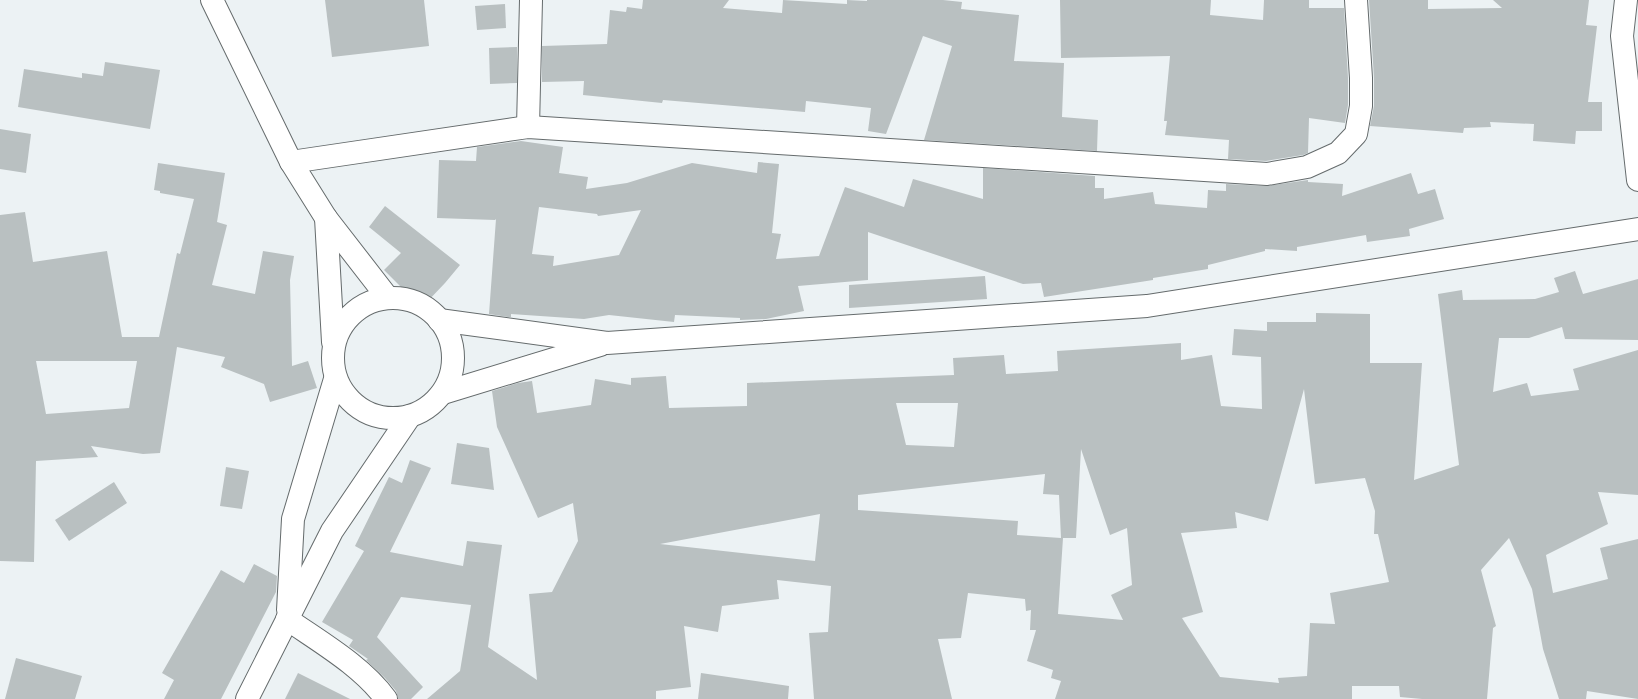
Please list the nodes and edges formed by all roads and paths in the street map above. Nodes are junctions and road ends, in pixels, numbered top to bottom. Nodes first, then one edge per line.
1 (212, 0) edge
2 (531, 0) edge
3 (1356, 0) edge
4 (1626, 0) edge
5 (528, 127) junction
6 (291, 162) junction
7 (1638, 180) edge
8 (326, 218) junction
9 (1638, 228) edge
10 (388, 298) junction
11 (439, 320) junction
12 (607, 343) junction
13 (333, 345) junction
14 (335, 379) junction
15 (443, 393) junction
16 (410, 416) junction
17 (287, 619) junction
18 (247, 699) edge
19 (386, 699) edge

1 - 6 street
2 - 5 street
3 - 5 street
4 - 7 street
5 - 6 street
6 - 8 street
8 - 10 street
8 - 13 street
9 - 12 street
10 - 11 street
10 - 13 street
11 - 12 street
11 - 15 street
12 - 15 street
13 - 14 street
14 - 16 street
14 - 17 street
15 - 16 street
16 - 17 street
17 - 18 street
17 - 19 street

